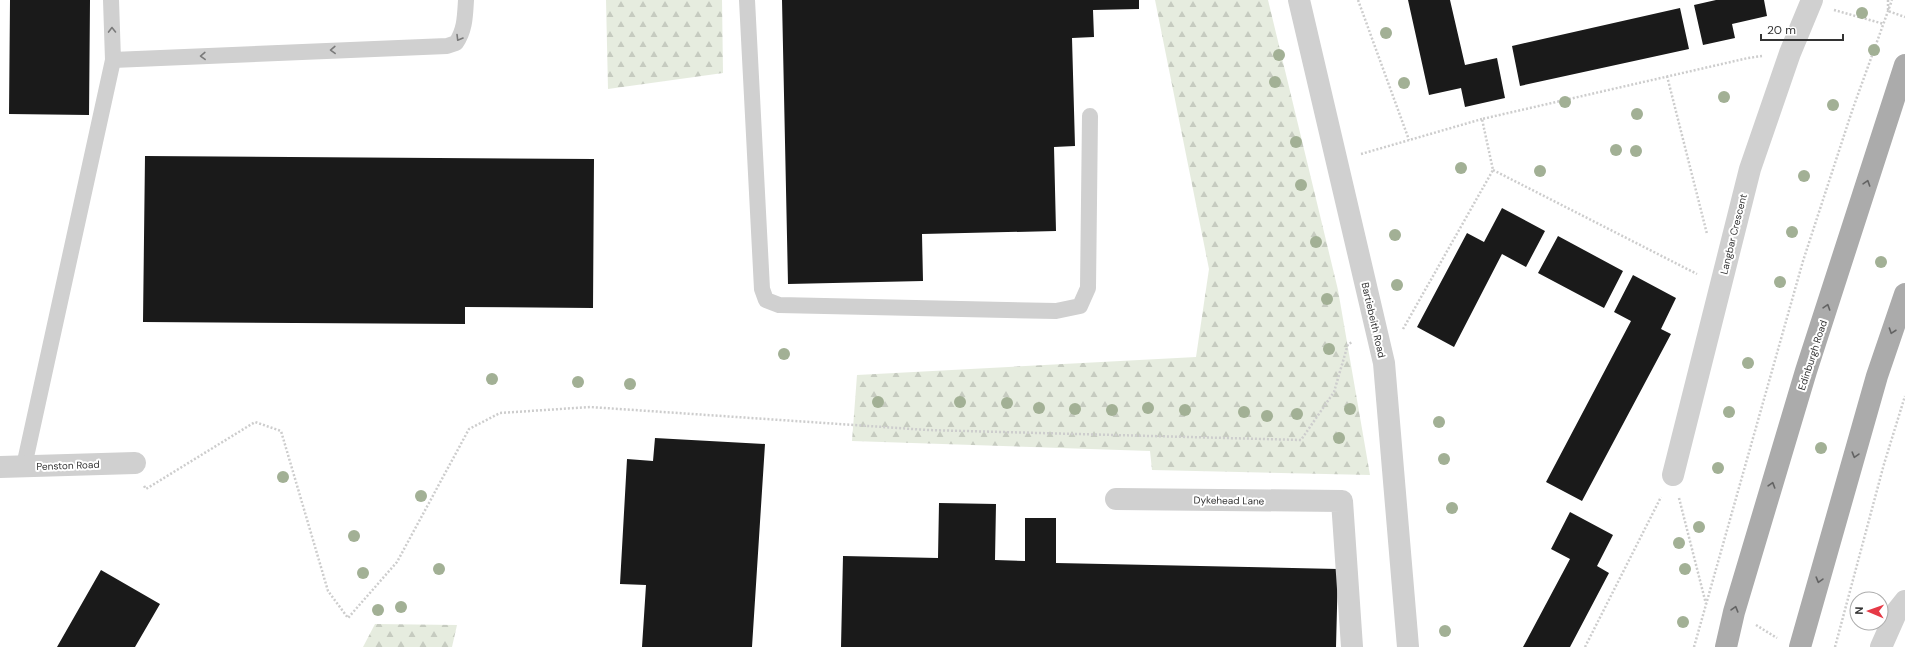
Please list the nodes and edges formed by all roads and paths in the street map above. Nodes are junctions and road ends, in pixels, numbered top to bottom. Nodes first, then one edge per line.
1 (111, 0) edge
2 (466, 0) edge
3 (747, 0) edge
4 (1299, 0) edge
5 (1358, 0) edge
6 (1888, 0) edge
7 (1892, 0) edge
8 (1811, 1) edge
9 (1888, 11) junction
10 (1905, 17) edge
11 (1884, 24) junction
12 (1790, 53) junction
13 (113, 60) junction
14 (1905, 65) edge
15 (1668, 76) junction
16 (1090, 116) dead end
17 (1482, 119) junction
18 (1409, 140) junction
19 (1337, 161) junction
20 (1493, 170) junction
21 (1708, 239) dead end
22 (1720, 286) junction
23 (1905, 294) edge
24 (1377, 335) junction
25 (1384, 363) junction
26 (1905, 396) edge
27 (135, 463) joint
28 (24, 466) junction
29 (0, 467) edge
30 (1673, 475) junction
31 (1116, 499) dead end
32 (1905, 601) edge
33 (1706, 604) junction
34 (1352, 647) edge
35 (1408, 647) edge
36 (1585, 647) edge
37 (1694, 647) edge
38 (1726, 647) edge
39 (1800, 647) edge
40 (1835, 647) edge
41 (1881, 647) edge

13 -> 1 lane
2 -> 13 lane
3 - 16 lane
4 - 19 street, Bartiebeith Road
5 - 18 path
6 - 9 path
7 - 9 path
8 - 11 path
8 - 12 street, Langbar Crescent
9 - 10 path
9 - 11 path
11 - 33 path
12 - 15 path
12 - 22 street, Langbar Crescent
13 - 28 lane
38 -> 14 main road, Edinburgh Road
15 - 17 path
15 - 21 path
17 - 18 path
17 - 20 path
18 - 19 path
19 - 24 street, Bartiebeith Road
20 - 22 path
20 - 25 path
22 - 30 street, Langbar Crescent
23 -> 39 main road
24 - 25 street, Bartiebeith Road
24 - 27 path
25 - 35 street, Bartiebeith Road
26 - 40 path
27 - 28 street, Penston Road
28 - 29 street, Penston Road
30 - 33 path
30 - 36 path
31 - 34 street, Dykehead Lane
32 - 41 street
33 - 37 path

